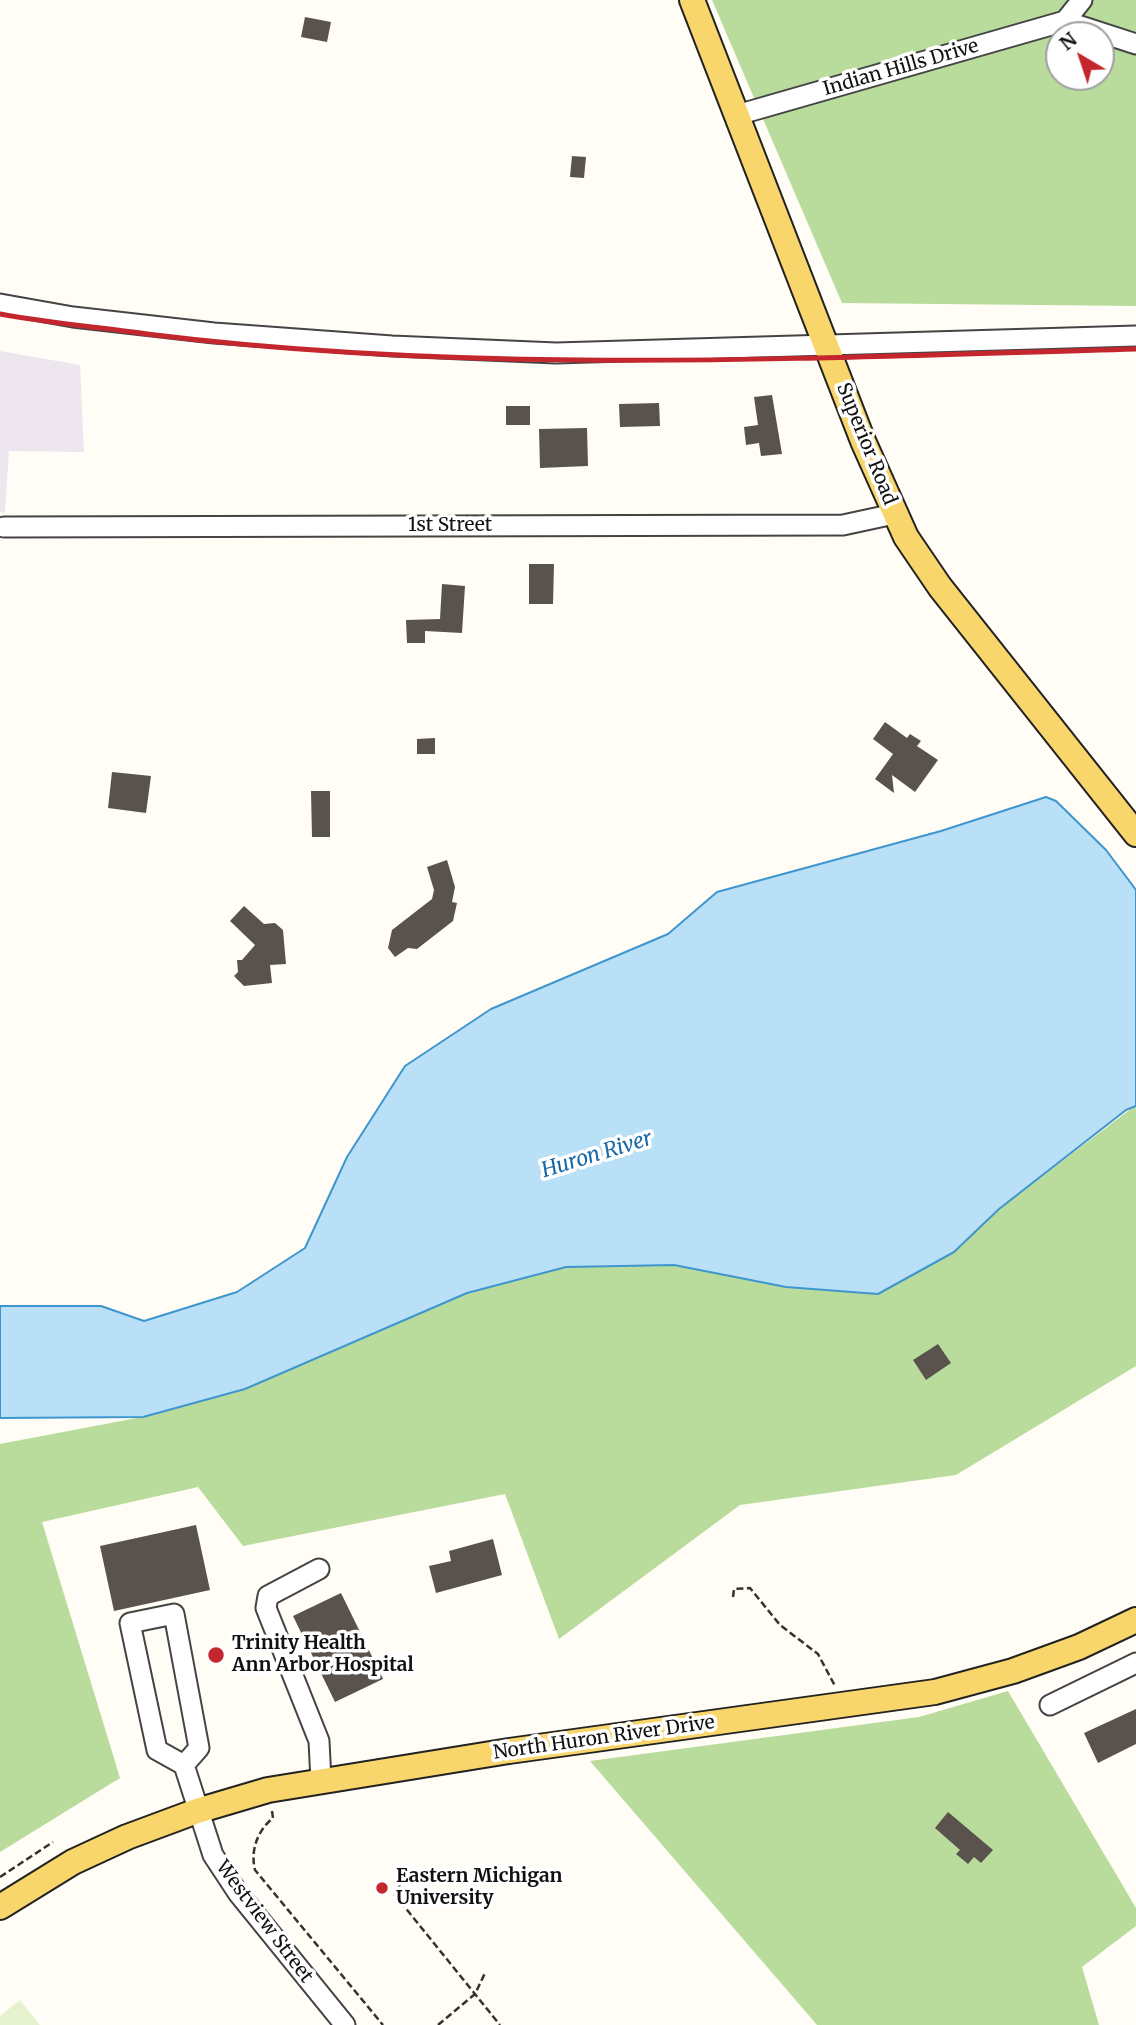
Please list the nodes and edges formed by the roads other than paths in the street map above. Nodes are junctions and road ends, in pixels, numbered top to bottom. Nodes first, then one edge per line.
1 (692, 0) edge
2 (1082, 0) edge
3 (1065, 21) edge
4 (1045, 27) edge
5 (1115, 37) edge
6 (1136, 44) edge
7 (737, 115) junction
8 (0, 304) edge
9 (1136, 336) edge
10 (827, 344) junction
11 (894, 514) junction
12 (4, 527) dead end
13 (1136, 834) edge
14 (319, 1569) dead end
15 (1136, 1620) edge
16 (1136, 1663) edge
17 (1050, 1705) dead end
18 (184, 1765) junction
19 (321, 1781) junction
20 (197, 1811) junction
21 (0, 1907) edge
22 (345, 2025) edge

1 - 7 main road, Superior Road
2 - 3 street
4 - 7 street, Indian Hills Drive
5 - 6 street
7 - 10 main road, Superior Road
8 - 10 street
9 - 10 street
10 - 11 main road, Superior Road
11 - 12 street, 1st Street
11 - 13 main road, Superior Road
14 - 19 street
15 - 19 main road, North Huron River Drive
16 - 17 street
18 - 18 street
18 - 20 street, Westview Street
19 - 20 main road, North Huron River Drive
20 - 21 main road, North Huron River Drive
20 - 22 street, Westview Street

